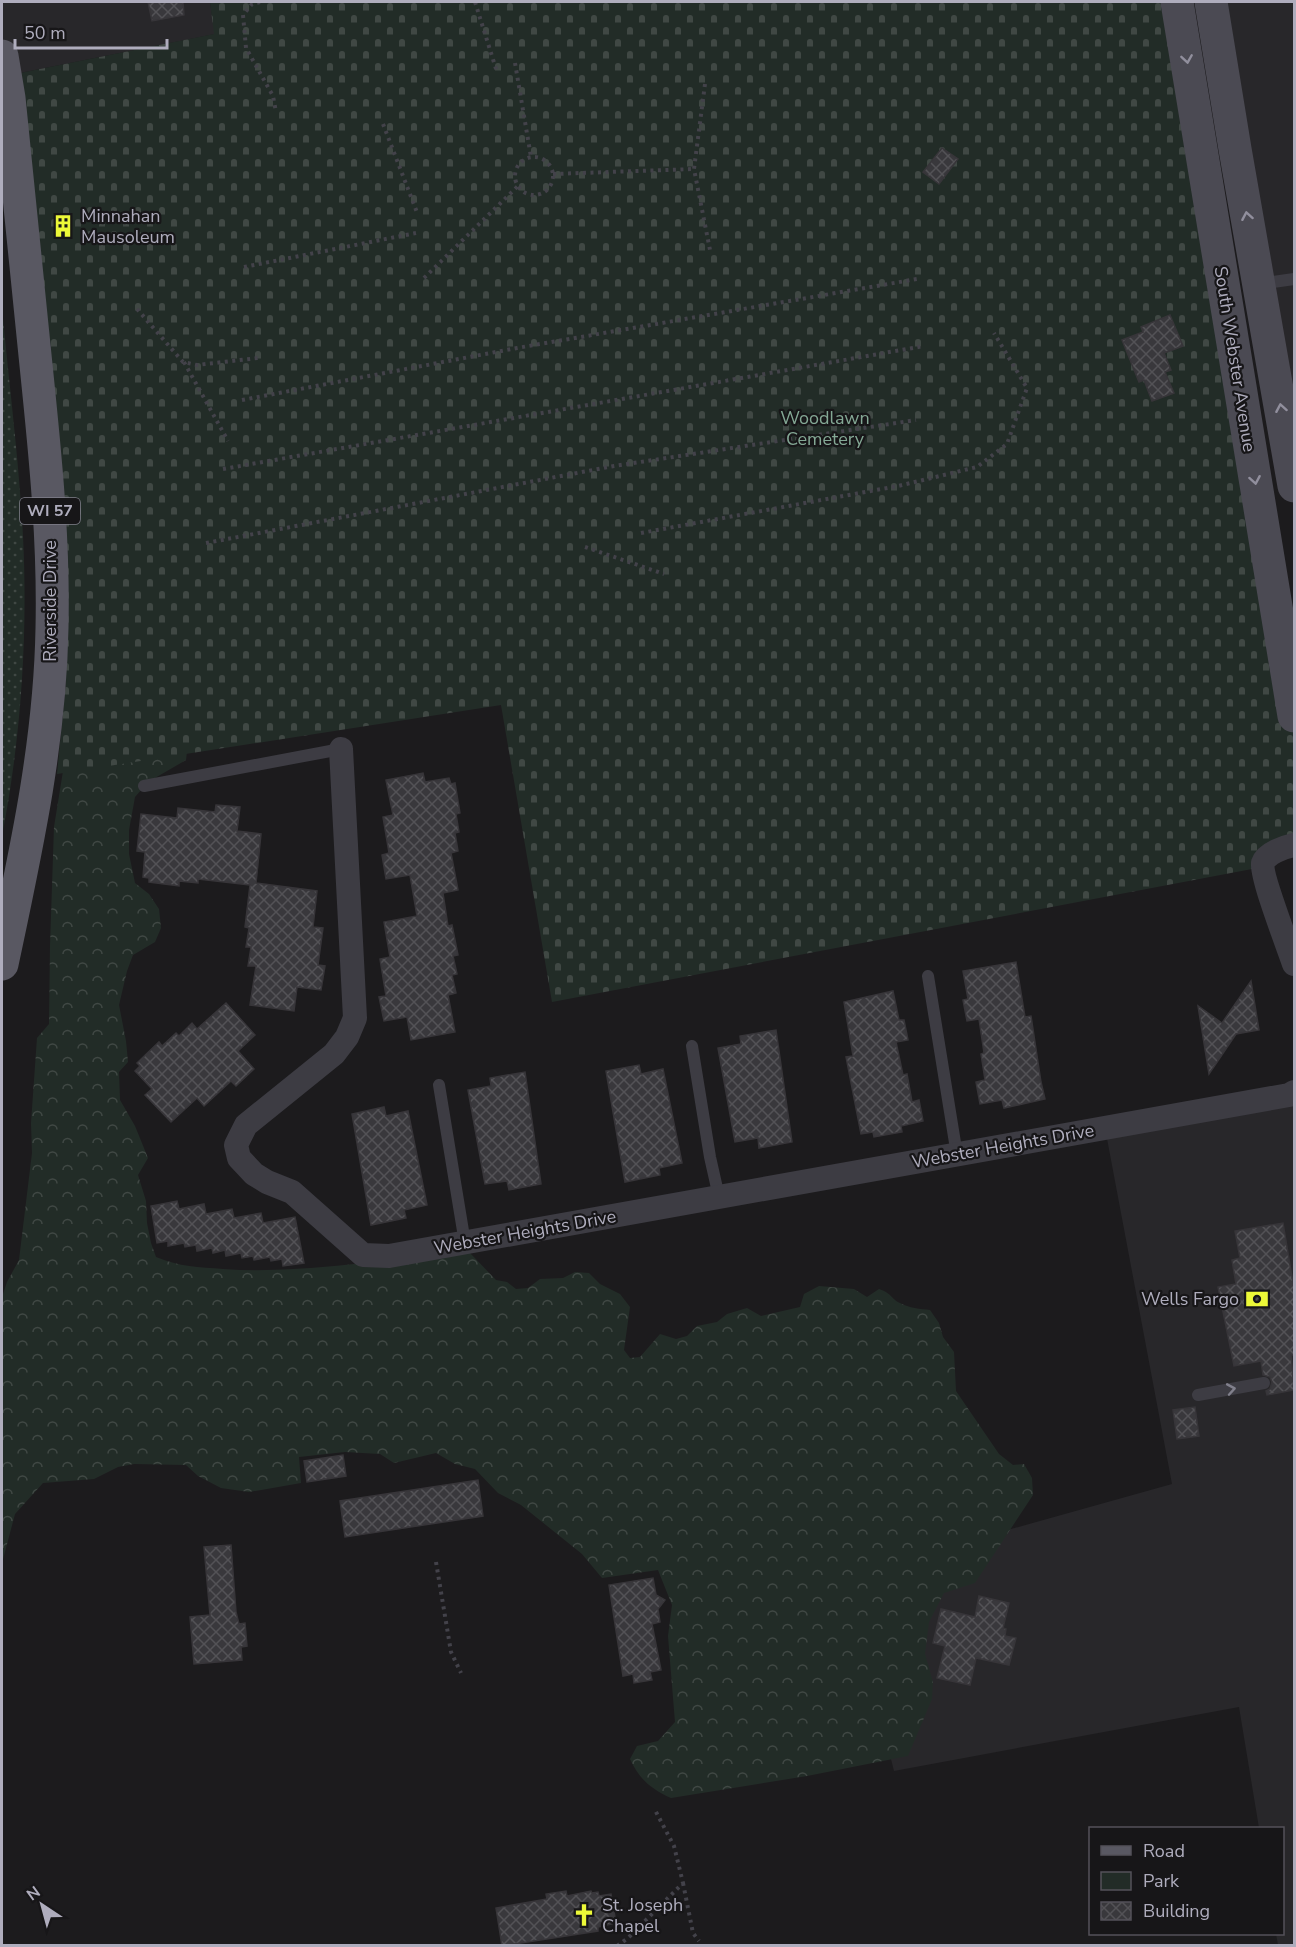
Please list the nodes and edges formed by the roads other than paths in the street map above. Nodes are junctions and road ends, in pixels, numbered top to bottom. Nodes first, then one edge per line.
1 (1177, 2) edge
2 (1211, 2) edge
3 (2, 56) edge
4 (1294, 279) edge
5 (1259, 287) junction
6 (1294, 486) edge
7 (1294, 716) edge
8 (341, 749) joint
9 (144, 786) dead end
10 (1294, 845) edge
11 (2, 964) edge
12 (1294, 964) edge
13 (928, 976) dead end
14 (692, 1046) dead end
15 (439, 1085) dead end
16 (1294, 1092) edge
17 (957, 1155) junction
18 (719, 1197) junction
19 (465, 1243) junction
20 (1264, 1383) dead end
21 (1198, 1395) dead end

1 -> 7 main road, South Webster Avenue
5 -> 2 main road, South Webster Avenue
3 - 11 main road, Riverside Drive / WI 57
4 - 5 lane
6 -> 5 main road, South Webster Avenue
8 - 9 lane
8 - 19 street, Webster Heights Drive
10 - 12 street
13 - 17 lane
14 - 18 lane
15 - 19 lane
16 - 17 street, Webster Heights Drive
17 - 18 street, Webster Heights Drive
18 - 19 street, Webster Heights Drive
21 -> 20 lane

